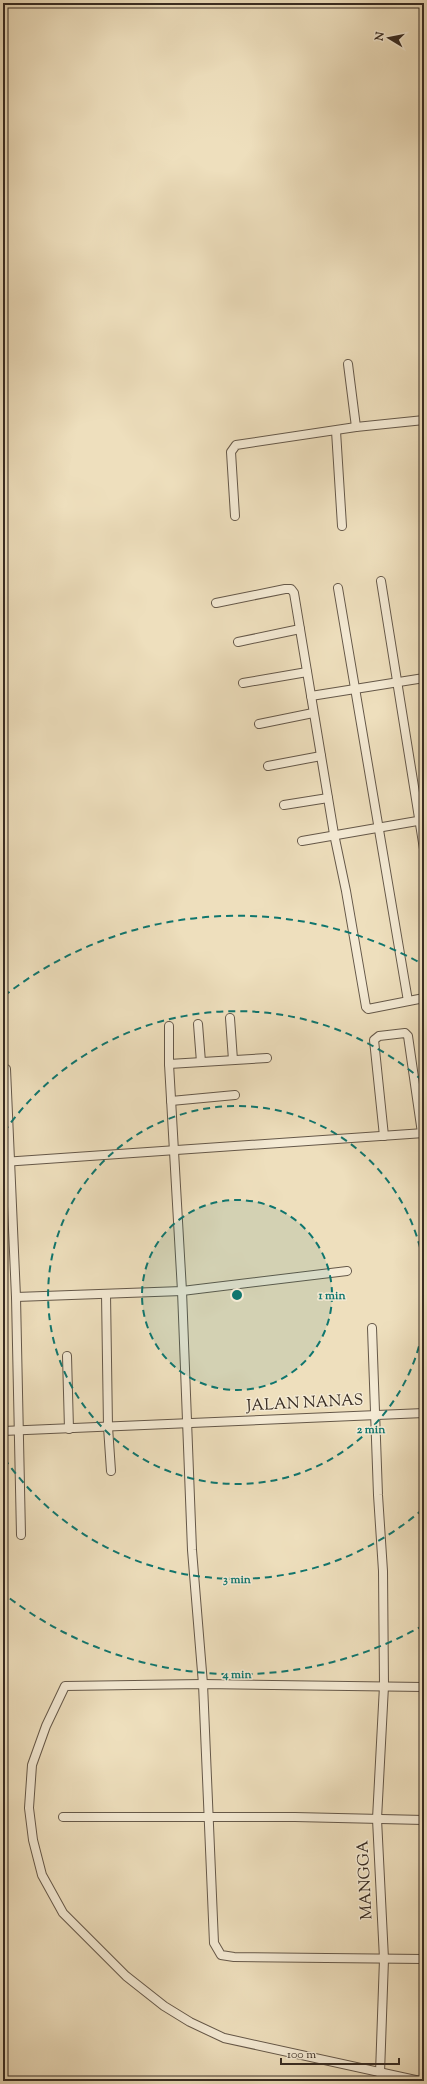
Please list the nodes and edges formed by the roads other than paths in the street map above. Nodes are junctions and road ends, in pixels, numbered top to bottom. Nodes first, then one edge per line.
1 (348, 364) dead end
2 (424, 420) edge
3 (356, 427) junction
4 (336, 431) junction
5 (235, 516) dead end
6 (342, 526) dead end
7 (381, 581) dead end
8 (338, 588) dead end
9 (216, 603) dead end
10 (300, 629) junction
11 (238, 642) dead end
12 (307, 672) junction
13 (424, 678) edge
14 (397, 681) junction
15 (243, 683) dead end
16 (354, 688) junction
17 (311, 696) junction
18 (313, 713) junction
19 (259, 724) dead end
20 (321, 756) junction
21 (268, 766) dead end
22 (328, 798) junction
23 (284, 805) dead end
24 (422, 820) edge
25 (378, 828) junction
26 (334, 834) junction
27 (302, 841) dead end
28 (424, 849) edge
29 (424, 998) edge
30 (408, 1000) junction
31 (230, 1018) dead end
32 (198, 1024) dead end
33 (169, 1026) dead end
34 (267, 1058) dead end
35 (233, 1060) junction
36 (201, 1062) junction
37 (169, 1064) junction
38 (6, 1069) dead end
39 (235, 1095) dead end
40 (171, 1101) junction
41 (423, 1133) edge
42 (384, 1136) junction
43 (174, 1152) junction
44 (6, 1162) edge
45 (347, 1271) dead end
46 (182, 1291) junction
47 (106, 1294) junction
48 (16, 1297) junction
49 (372, 1328) dead end
50 (67, 1356) dead end
51 (424, 1414) edge
52 (376, 1415) junction
53 (187, 1424) junction
54 (108, 1427) junction
55 (69, 1429) junction
56 (3, 1431) edge
57 (19, 1431) junction
58 (111, 1471) dead end
59 (21, 1535) dead end
60 (204, 1684) junction
61 (384, 1686) junction
62 (424, 1687) edge
63 (63, 1817) dead end
64 (208, 1817) junction
65 (378, 1820) junction
66 (424, 1820) edge
67 (384, 1959) junction
68 (424, 1959) edge
69 (380, 2073) junction
70 (420, 2081) edge

1 - 3 street
2 - 3 street
3 - 4 street
4 - 5 street
4 - 6 street
7 - 14 street
8 - 16 street
9 - 10 street
10 - 11 street
10 - 12 street
12 - 15 street
12 - 17 street
13 - 14 street
14 - 16 street
14 - 24 street
16 - 17 street
16 - 25 street
17 - 18 street
18 - 19 street
18 - 20 street
20 - 21 street
20 - 22 street
22 - 23 street
22 - 26 street
24 - 25 street
24 - 28 street
25 - 26 street
25 - 30 street
26 - 27 street
26 - 30 street
29 - 30 street
31 - 35 street
32 - 36 street
33 - 37 street
34 - 35 street
35 - 36 street
36 - 37 street
37 - 40 street
38 - 44 street
39 - 40 street
40 - 43 street
41 - 42 street
41 - 42 street
42 - 43 street
43 - 44 street
43 - 46 street
44 - 48 street
45 - 46 street
46 - 47 street
46 - 53 street
47 - 48 street
47 - 54 street
48 - 57 street
49 - 52 street, MANGGA
50 - 55 street
51 - 52 street, JALAN NANAS
52 - 53 street, JALAN NANAS
52 - 61 street, MANGGA
53 - 54 street, JALAN NANAS
53 - 60 street
54 - 55 street, JALAN NANAS
54 - 58 street
55 - 57 street, JALAN NANAS
56 - 57 street, JALAN NANAS
57 - 59 street
60 - 61 street
60 - 64 street
60 - 69 street
61 - 62 street
61 - 65 street, MANGGA
63 - 64 street
64 - 65 street
64 - 67 street
65 - 66 street
65 - 67 street, MANGGA
67 - 68 street
67 - 69 street, MANGGA
69 - 70 street

